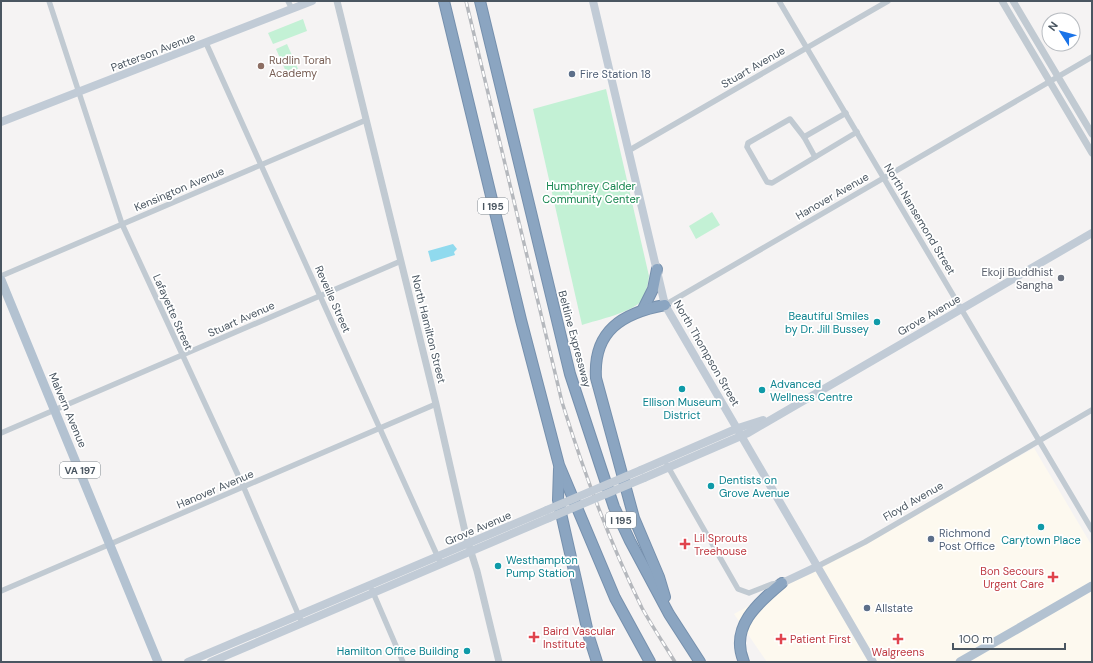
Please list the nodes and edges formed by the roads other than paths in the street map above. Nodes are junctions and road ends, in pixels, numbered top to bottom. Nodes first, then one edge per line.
1 (49, 1) edge
2 (288, 1) edge
3 (312, 1) edge
4 (337, 1) edge
5 (444, 1) edge
6 (480, 1) edge
7 (592, 1) edge
8 (779, 1) edge
9 (888, 1) edge
10 (1002, 1) edge
11 (1013, 1) edge
12 (292, 9) junction
13 (206, 43) junction
14 (807, 48) junction
15 (1092, 58) edge
16 (1058, 77) junction
17 (1050, 82) junction
18 (77, 93) junction
19 (846, 113) junction
20 (366, 120) junction
21 (1, 122) edge
22 (857, 132) junction
23 (1092, 134) edge
24 (804, 137) junction
25 (628, 150) junction
26 (1092, 153) edge
27 (815, 157) junction
28 (261, 165) junction
29 (884, 178) junction
30 (122, 224) junction
31 (1092, 233) edge
32 (401, 261) junction
33 (657, 269) junction
34 (1, 276) edge
35 (1, 280) edge
36 (320, 295) junction
37 (665, 305) junction
38 (643, 309) junction
39 (961, 309) junction
40 (182, 356) junction
41 (436, 404) junction
42 (55, 410) junction
43 (1092, 410) edge
44 (777, 415) junction
45 (738, 428) junction
46 (380, 430) junction
47 (1, 433) edge
48 (742, 436) junction
49 (1039, 440) junction
50 (666, 464) junction
51 (559, 465) junction
52 (244, 488) junction
53 (1092, 530) edge
54 (111, 544) junction
55 (469, 548) junction
56 (439, 560) junction
57 (818, 566) junction
58 (782, 583) junction
59 (1092, 586) edge
60 (372, 589) junction
61 (1, 591) edge
62 (669, 614) junction
63 (300, 619) junction
64 (158, 662) edge
65 (188, 662) edge
66 (211, 662) edge
67 (403, 662) edge
68 (499, 662) edge
69 (597, 662) edge
70 (650, 662) edge
71 (700, 662) edge
72 (744, 662) edge
73 (873, 662) edge
74 (960, 662) edge

1 - 18 street, Lafayette Street
2 - 12 street
3 - 12 main road, Patterson Avenue
4 - 20 street, North Hamilton Street
5 - 51 highway, I 195
6 - 62 highway, Beltline Expressway / I 195
7 - 25 main road, North Thompson Street
8 - 14 street, North Nansemond Street
9 - 14 street, Stuart Avenue
10 - 17 street
11 - 16 street
12 - 13 main road, Patterson Avenue
13 - 18 main road, Patterson Avenue
13 - 28 street, Reveille Street
14 - 19 street, North Nansemond Street
14 - 25 street, Stuart Avenue
15 - 16 street, Hanover Avenue
16 - 17 street, Hanover Avenue
16 - 23 street
17 - 26 street
17 - 29 street, Hanover Avenue
18 - 21 main road, Patterson Avenue
18 - 30 street, Lafayette Street
19 - 22 street, North Nansemond Street
19 - 24 street
20 - 28 street, Kensington Avenue
20 - 32 street, North Hamilton Street
22 - 27 street
22 - 29 street, North Nansemond Street
24 - 27 street
24 - 27 street
25 - 33 main road, North Thompson Street
28 - 30 street, Kensington Avenue
28 - 36 street, Reveille Street
29 - 37 street, Hanover Avenue
29 - 39 street, North Nansemond Street
30 - 34 street, Kensington Avenue
30 - 40 street, Lafayette Street
31 - 39 main road, Grove Avenue
32 - 36 street, Stuart Avenue
32 - 41 street, North Hamilton Street
33 - 37 main road, North Thompson Street
33 - 38 highway
35 - 42 main road, Malvern Avenue / VA 197
36 - 40 street, Stuart Avenue
36 - 46 street, Reveille Street
37 - 38 highway
37 - 45 main road, North Thompson Street
38 - 62 highway
39 - 44 main road, Grove Avenue
39 - 49 street, North Nansemond Street
40 - 42 street, Stuart Avenue
40 - 52 street, Lafayette Street
41 - 46 street, Hanover Avenue
41 - 55 street, North Hamilton Street
42 - 47 street, Stuart Avenue
42 - 54 main road, Malvern Avenue / VA 197
43 - 49 street, Floyd Avenue
44 - 45 main road, Grove Avenue
44 - 48 main road, Grove Avenue
45 - 48 main road, North Thompson Street
45 - 50 main road, Grove Avenue
46 - 52 street, Hanover Avenue
46 - 56 street, Reveille Street
48 - 50 main road, Grove Avenue
48 - 57 main road, North Thompson Street
49 - 53 street, North Nansemond Street
49 - 57 street, Floyd Avenue
50 - 55 main road, Grove Avenue, bridge
50 - 58 street, Floyd Avenue
51 - 69 highway
51 - 70 highway, I 195
52 - 54 street, Hanover Avenue
52 - 63 street, Lafayette Street
54 - 61 street, Hanover Avenue
54 - 64 main road, Malvern Avenue / VA 197
55 - 56 main road, Grove Avenue
55 - 68 street, North Hamilton Street
56 - 60 main road, Grove Avenue
57 - 58 main road, Floyd Avenue
57 - 73 main road, North Thompson Street
58 - 72 highway
59 - 74 main road
60 - 63 main road, Grove Avenue
60 - 67 street
62 - 71 highway, Beltline Expressway / I 195
63 - 65 main road, Grove Avenue
63 - 66 main road, Grove Avenue

